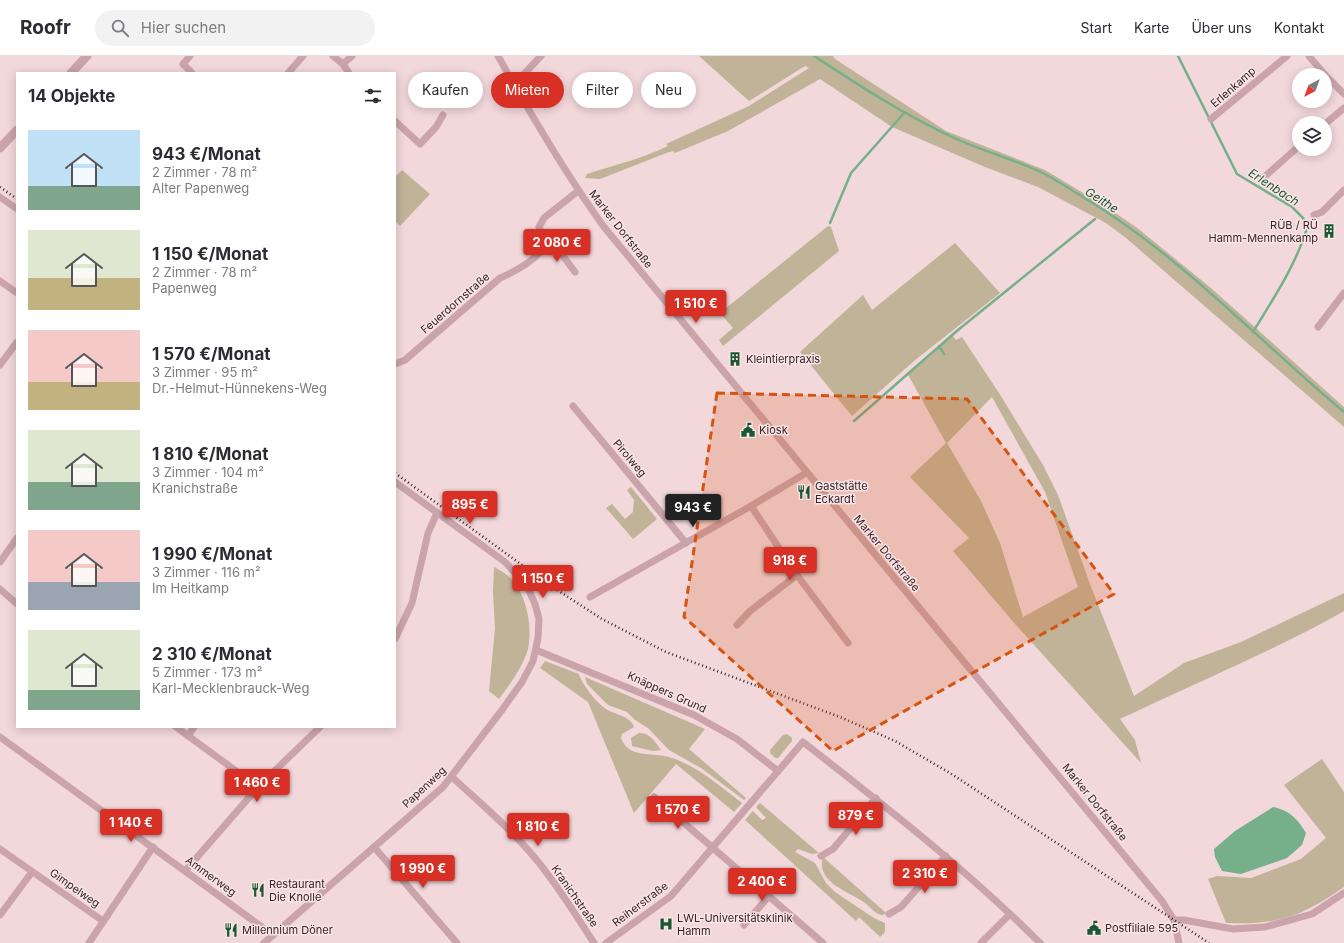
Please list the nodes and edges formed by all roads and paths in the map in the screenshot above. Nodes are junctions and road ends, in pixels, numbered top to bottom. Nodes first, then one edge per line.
1 (87, 56) edge
2 (190, 56) edge
3 (303, 56) edge
4 (333, 56) edge
5 (352, 56) edge
6 (498, 56) edge
7 (541, 56) edge
8 (1287, 56) edge
9 (1309, 56) edge
10 (343, 64) junction
11 (1319, 68) edge
12 (72, 72) edge
13 (191, 72) edge
14 (289, 72) edge
15 (348, 72) edge
16 (507, 72) edge
17 (526, 72) edge
18 (1332, 82) edge
19 (1344, 94) edge
20 (528, 108) edge
21 (1344, 108) edge
22 (443, 115) dead end
23 (1332, 118) edge
24 (1212, 120) dead end
25 (396, 122) edge
26 (16, 131) edge
27 (0, 148) edge
28 (1292, 152) edge
29 (1262, 179) dead end
30 (1344, 190) edge
31 (578, 191) junction
32 (0, 197) edge
33 (16, 208) edge
34 (1314, 215) dead end
35 (547, 243) junction
36 (575, 272) dead end
37 (0, 281) edge
38 (16, 292) edge
39 (1344, 293) edge
40 (1318, 327) dead end
41 (16, 343) edge
42 (396, 364) edge
43 (0, 365) edge
44 (573, 406) dead end
45 (806, 473) junction
46 (396, 483) edge
47 (751, 506) junction
48 (437, 513) junction
49 (16, 539) edge
50 (686, 542) junction
51 (0, 562) edge
52 (797, 575) junction
53 (0, 589) edge
54 (590, 597) dead end
55 (16, 603) edge
56 (737, 625) dead end
57 (396, 636) edge
58 (848, 644) dead end
59 (536, 650) junction
60 (177, 728) edge
61 (193, 728) edge
62 (319, 728) edge
63 (188, 736) junction
64 (0, 737) edge
65 (778, 771) junction
66 (452, 777) junction
67 (258, 787) junction
68 (654, 797) dead end
69 (876, 798) junction
70 (153, 847) junction
71 (374, 847) junction
72 (714, 847) junction
73 (0, 850) edge
74 (820, 856) dead end
75 (946, 856) junction
76 (186, 870) junction
77 (32, 872) junction
78 (1344, 893) edge
79 (769, 896) junction
80 (889, 914) dead end
81 (1010, 914) junction
82 (0, 915) edge
83 (1174, 920) junction
84 (103, 921) junction
85 (744, 925) dead end
86 (273, 935) junction
87 (89, 943) edge
88 (264, 943) edge
89 (457, 943) edge
90 (594, 943) edge
91 (606, 943) edge
92 (823, 943) edge
93 (981, 943) edge
94 (1040, 943) edge
95 (1179, 943) edge

1 - 12 street
2 - 13 street
3 - 14 street
4 - 10 street
5 - 10 street
6 - 16 street, Marker Dorfstraße
7 - 17 street
8 - 24 street, Erlenkamp
9 - 11 street
10 - 15 street
18 - 19 street
20 - 31 street, Marker Dorfstraße
21 - 23 street
22 - 25 street
26 - 27 street
28 - 29 street
30 - 34 street
31 - 35 street
31 - 45 street, Marker Dorfstraße
32 - 33 street
35 - 36 street
35 - 42 street, Feuerdornstraße
37 - 38 street
39 - 40 street
41 - 43 street
44 - 50 street, Pirolweg
45 - 47 street
45 - 83 street, Marker Dorfstraße
46 - 48 street, Papenweg
47 - 50 street
47 - 52 street
48 - 57 street
48 - 59 street, Papenweg
49 - 51 street
50 - 54 street
52 - 56 street
52 - 58 street
53 - 55 street
59 - 65 street, Knäppers Grund
59 - 66 street, Papenweg
60 - 63 street
61 - 63 street
62 - 67 street
63 - 67 street
64 - 70 street, Ammerweg
65 - 69 street, Reiherstraße
65 - 72 street, Reiherstraße
66 - 71 street, Papenweg
66 - 90 street, Kranichstraße
67 - 76 street
68 - 72 street
69 - 74 street
69 - 75 street
70 - 76 street, Ammerweg
70 - 84 street, Gimpelweg
71 - 86 street, Papenweg
71 - 89 street
72 - 79 street
72 - 91 street, Reiherstraße
73 - 77 street, Gimpelweg
75 - 80 street
75 - 81 street
76 - 86 street, Ammerweg
77 - 82 street
77 - 84 street, Gimpelweg
78 - 83 street
79 - 85 street
79 - 92 street
81 - 93 street
81 - 94 street
83 - 95 street, Marker Dorfstraße
84 - 87 street
86 - 88 street, Papenweg

